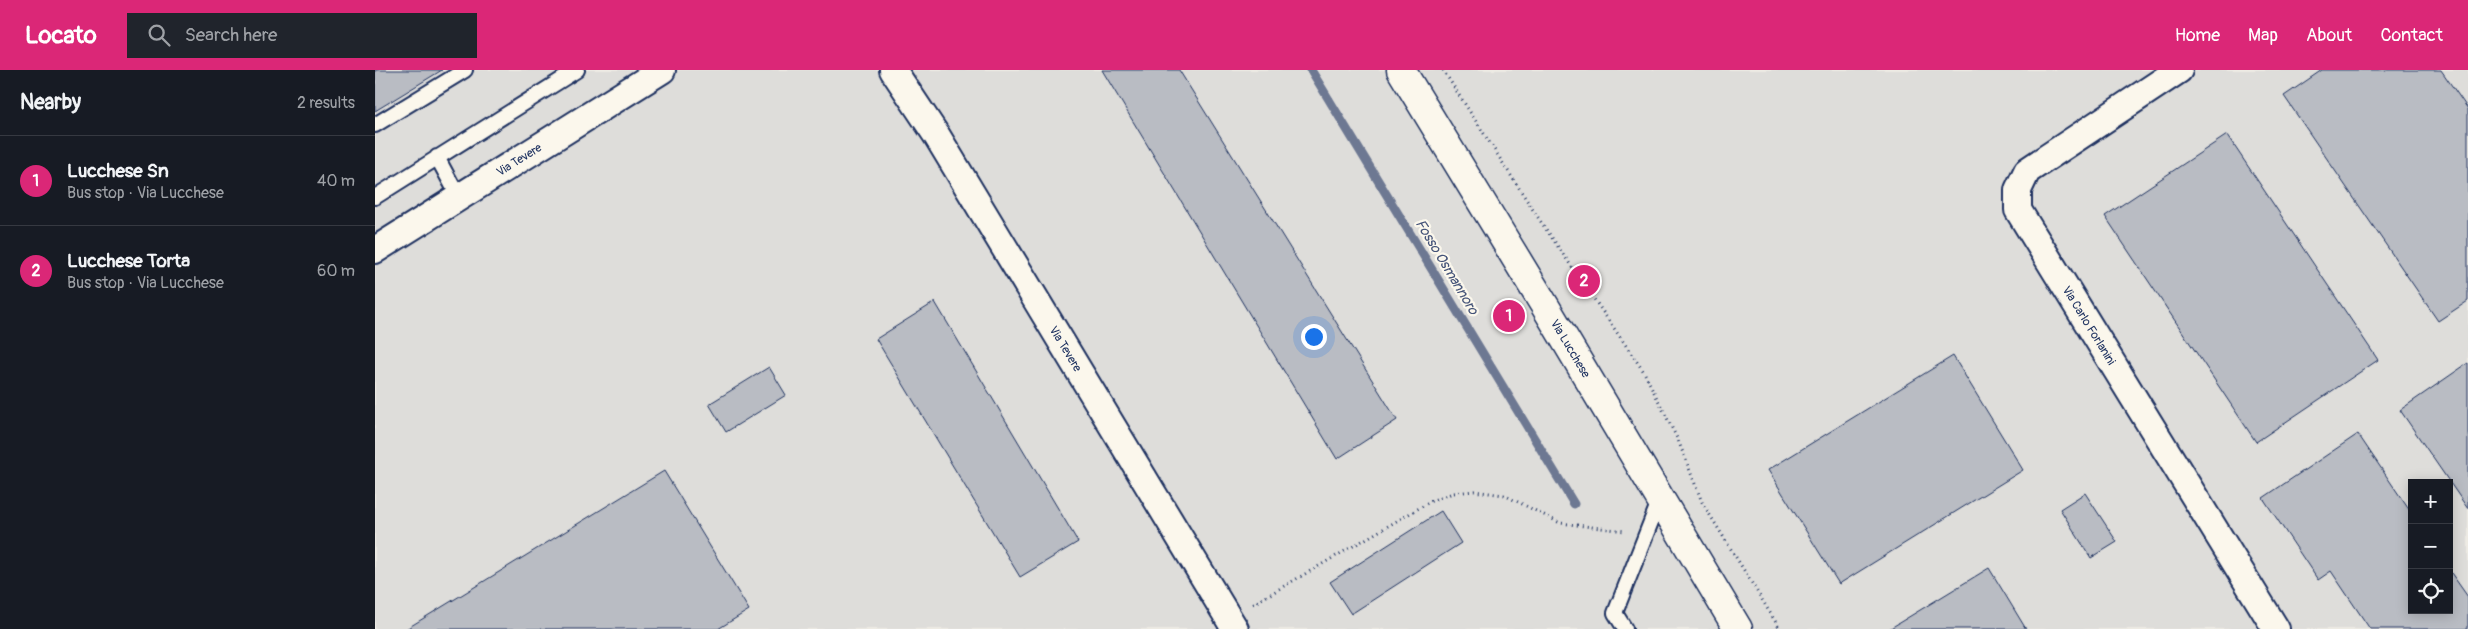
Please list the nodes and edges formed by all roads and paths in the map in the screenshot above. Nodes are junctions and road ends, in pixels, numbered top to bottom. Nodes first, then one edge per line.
1 (465, 70) edge
2 (577, 70) edge
3 (662, 70) edge
4 (893, 70) edge
5 (1401, 70) edge
6 (1443, 70) edge
7 (2179, 70) edge
8 (375, 125) edge
9 (437, 157) junction
10 (458, 196) junction
11 (375, 197) edge
12 (375, 250) edge
13 (1660, 498) junction
14 (1646, 533) junction
15 (1232, 624) edge
16 (1625, 629) edge
17 (1738, 629) edge
18 (1780, 629) edge
19 (2276, 629) edge

1 - 8 lane
2 - 9 lane
3 - 10 street, Via Tevere
4 - 15 street, Via Tevere
5 - 13 main road, Via Lucchese
6 - 18 path
7 - 19 street, Via Carlo Forlanini
9 - 10 lane
9 - 11 lane
10 - 12 street, Via Tevere
13 - 14 lane
13 - 17 main road, Via Lucchese
14 - 15 path
14 - 16 lane

